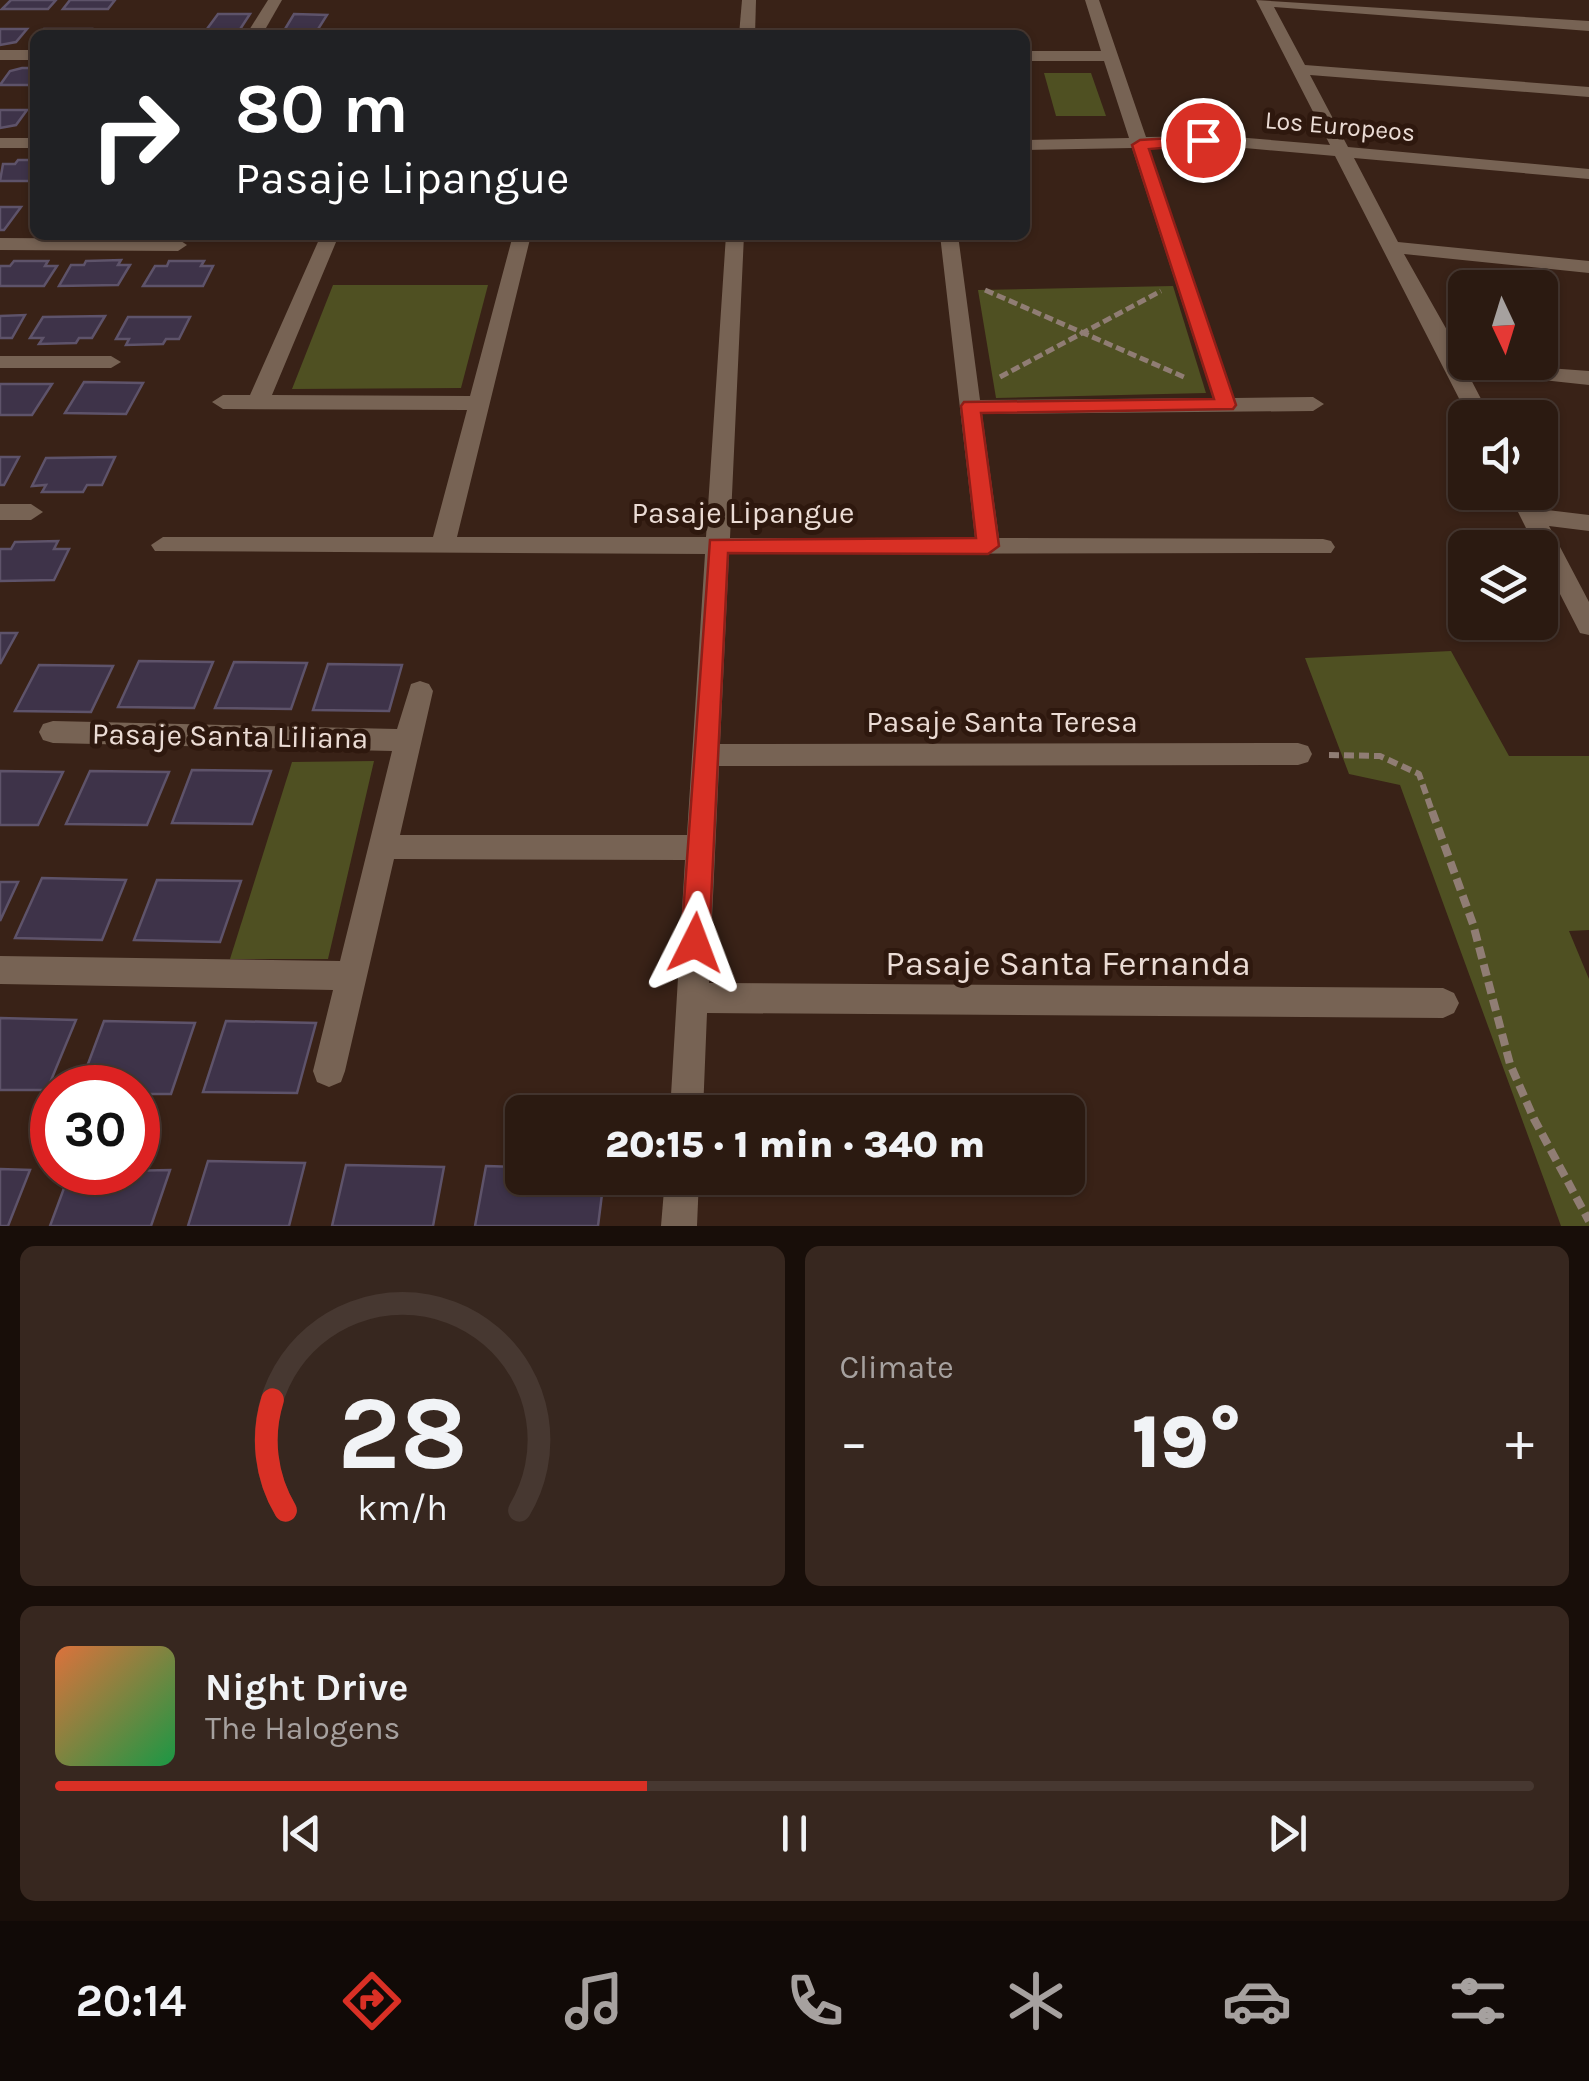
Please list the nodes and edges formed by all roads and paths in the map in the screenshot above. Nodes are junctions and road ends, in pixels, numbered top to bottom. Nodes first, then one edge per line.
1 (275, 0) edge
2 (749, 0) edge
3 (1092, 0) edge
4 (1263, 1) edge
5 (1589, 26) edge
6 (257, 30) edge
7 (747, 30) edge
8 (30, 54) edge
9 (0, 55) edge
10 (1030, 56) edge
11 (1111, 56) junction
12 (1298, 69) junction
13 (1589, 92) edge
14 (0, 142) edge
15 (30, 143) edge
16 (1030, 145) edge
17 (1140, 145) junction
18 (1341, 152) junction
19 (1589, 174) edge
20 (328, 240) edge
21 (521, 240) edge
22 (736, 240) edge
23 (950, 240) edge
24 (0, 244) edge
25 (178, 245) dead end
26 (1391, 248) junction
27 (1589, 266) edge
28 (954, 276) junction
29 (1187, 287) junction
30 (1082, 332) junction
31 (1448, 356) edge
32 (0, 362) edge
33 (111, 362) dead end
34 (1558, 375) edge
35 (1589, 378) edge
36 (1224, 399) junction
37 (970, 400) junction
38 (223, 402) dead end
39 (258, 402) junction
40 (479, 402) junction
41 (1313, 404) dead end
42 (1528, 510) edge
43 (0, 512) edge
44 (31, 512) dead end
45 (1531, 516) junction
46 (1589, 522) edge
47 (163, 545) dead end
48 (443, 545) junction
49 (718, 546) junction
50 (988, 546) junction
51 (1324, 547) dead end
52 (1589, 626) edge
53 (420, 691) dead end
54 (53, 732) dead end
55 (406, 740) junction
56 (706, 754) junction
57 (1298, 754) joint
58 (381, 848) junction
59 (701, 848) junction
60 (0, 970) edge
61 (350, 976) junction
62 (692, 998) junction
63 (1443, 1004) dead end
64 (329, 1071) dead end
65 (687, 1095) edge
66 (681, 1195) edge
67 (1589, 1222) edge
68 (679, 1226) edge

1 - 6 street
2 - 7 street
3 - 11 street
4 - 5 street
4 - 12 street
8 - 9 street
10 - 11 street
11 - 17 street
12 - 13 street
12 - 18 street
14 - 15 street
16 - 17 street, Los Europeos
17 - 18 street, Los Europeos
17 - 29 street
18 - 19 street, Los Europeos
18 - 26 street
20 - 39 street
21 - 40 street
22 - 49 street
23 - 28 street
24 - 25 street
26 - 27 street
26 - 31 street
28 - 30 path
28 - 37 street
29 - 30 path
29 - 36 street
30 - 36 path
30 - 37 path
32 - 33 street
34 - 35 street
36 - 37 street
36 - 41 street
37 - 50 street
38 - 39 street
39 - 40 street
40 - 48 street
42 - 45 street
43 - 44 street
45 - 46 street
45 - 52 street
47 - 48 street, Pasaje Lipangue
48 - 49 street, Pasaje Lipangue
49 - 50 street, Pasaje Lipangue
49 - 56 street
50 - 51 street, Pasaje Lipangue
53 - 55 street, Pasaje Santa Liliana
54 - 55 street, Pasaje Santa Liliana
55 - 58 street, Pasaje Santa Liliana
56 - 57 street, Pasaje Santa Teresa
56 - 59 street
57 - 67 path
58 - 59 street
58 - 61 street, Pasaje Santa Liliana
59 - 62 street
60 - 61 street
61 - 64 street, Pasaje Santa Liliana
62 - 63 street, Pasaje Santa Fernanda
62 - 65 street
66 - 68 street

